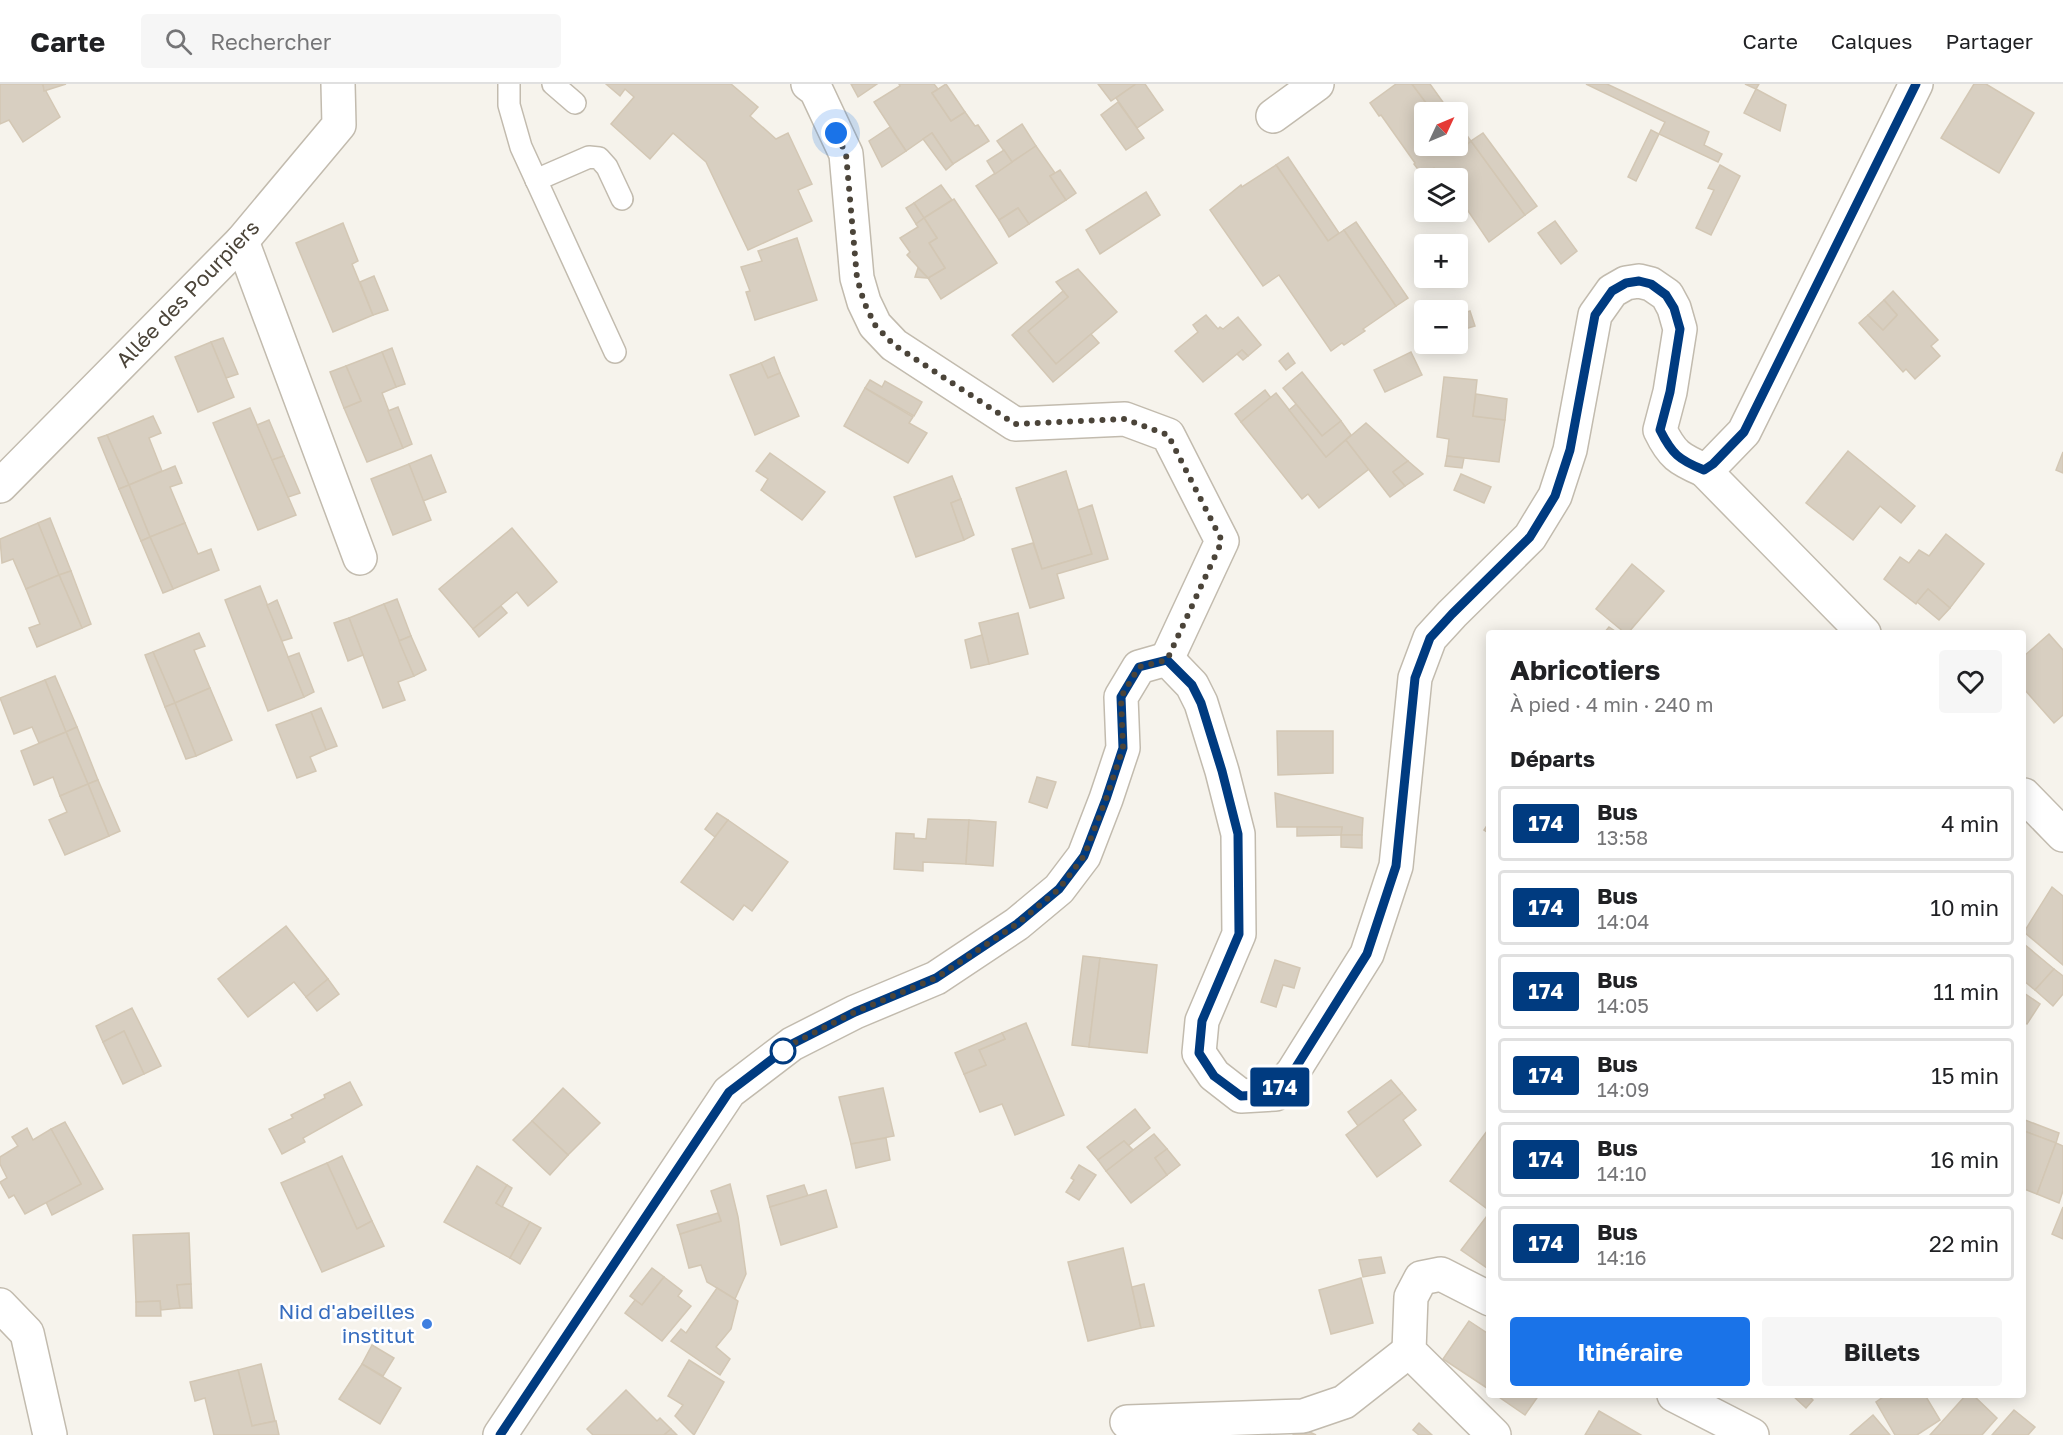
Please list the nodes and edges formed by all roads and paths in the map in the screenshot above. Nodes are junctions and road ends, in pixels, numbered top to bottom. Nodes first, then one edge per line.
1 (338, 84) edge
2 (509, 84) edge
3 (553, 84) edge
4 (808, 84) edge
5 (1317, 84) edge
6 (1916, 84) edge
7 (575, 103) dead end
8 (1273, 116) dead end
9 (536, 180) junction
10 (622, 199) dead end
11 (242, 241) junction
12 (615, 352) dead end
13 (1704, 470) junction
14 (0, 486) edge
15 (360, 558) dead end
16 (1861, 630) edge
17 (1167, 660) junction
18 (2026, 797) edge
19 (2063, 835) edge
20 (1486, 1297) edge
21 (0, 1305) edge
22 (1409, 1350) junction
23 (1680, 1398) edge
24 (1127, 1422) dead end
25 (50, 1435) edge
26 (500, 1435) edge
27 (1494, 1435) edge
28 (1752, 1435) edge

1 - 11 street, Allée des Pourpiers
2 - 9 lane
3 - 7 lane
4 - 17 street
5 - 8 street
6 - 13 street
9 - 10 lane
9 - 12 lane
11 - 14 street, Allée des Pourpiers
11 - 15 street
13 - 16 street
13 - 17 street
17 - 26 street
18 - 19 street
20 - 22 street
21 - 25 street
22 - 24 street
22 - 27 street
23 - 28 street

